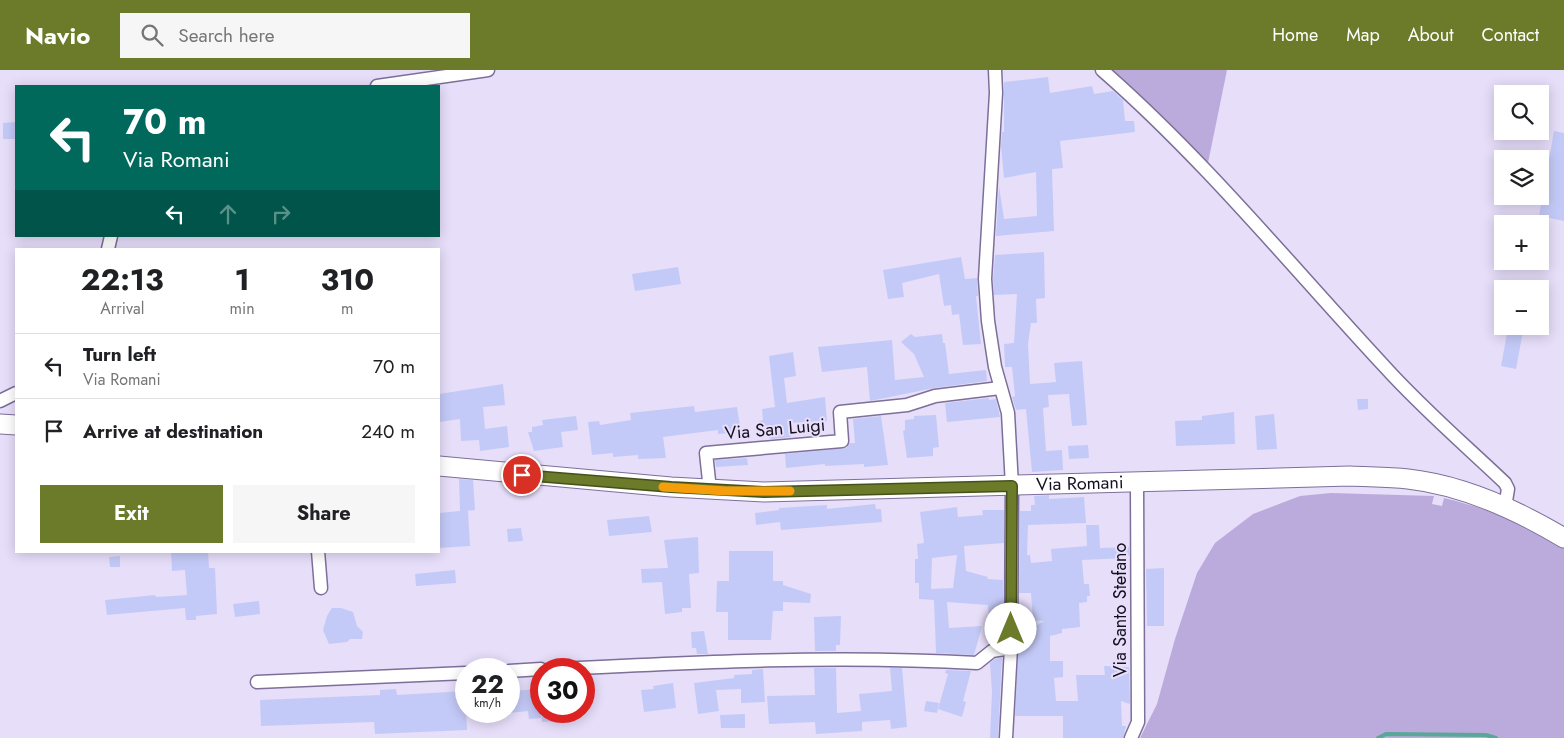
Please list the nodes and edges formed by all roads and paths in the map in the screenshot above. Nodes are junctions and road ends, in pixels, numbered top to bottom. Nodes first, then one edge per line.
1 (488, 70) edge
2 (995, 70) edge
3 (1102, 70) edge
4 (384, 85) edge
5 (1000, 388) junction
6 (15, 394) edge
7 (0, 401) edge
8 (0, 424) edge
9 (15, 426) edge
10 (440, 466) edge
11 (1137, 481) junction
12 (1012, 486) junction
13 (710, 490) junction
14 (1505, 508) junction
15 (1564, 538) edge
16 (318, 553) edge
17 (321, 588) dead end
18 (1011, 648) junction
19 (595, 668) edge
20 (455, 673) edge
21 (257, 682) dead end
22 (1006, 738) edge
23 (1131, 738) edge

1 - 4 street
2 - 5 street
3 - 14 street
5 - 12 street
5 - 13 street, Via San Luigi
6 - 7 street
8 - 9 street
10 - 13 street, Via Romani
11 - 12 street, Via Romani
11 - 14 street, Via Romani
11 - 23 street, Via Santo Stefano
12 - 13 street, Via Romani
12 - 18 street
14 - 15 street, Via Romani
16 - 17 street
18 - 19 street
18 - 22 street
20 - 21 street

